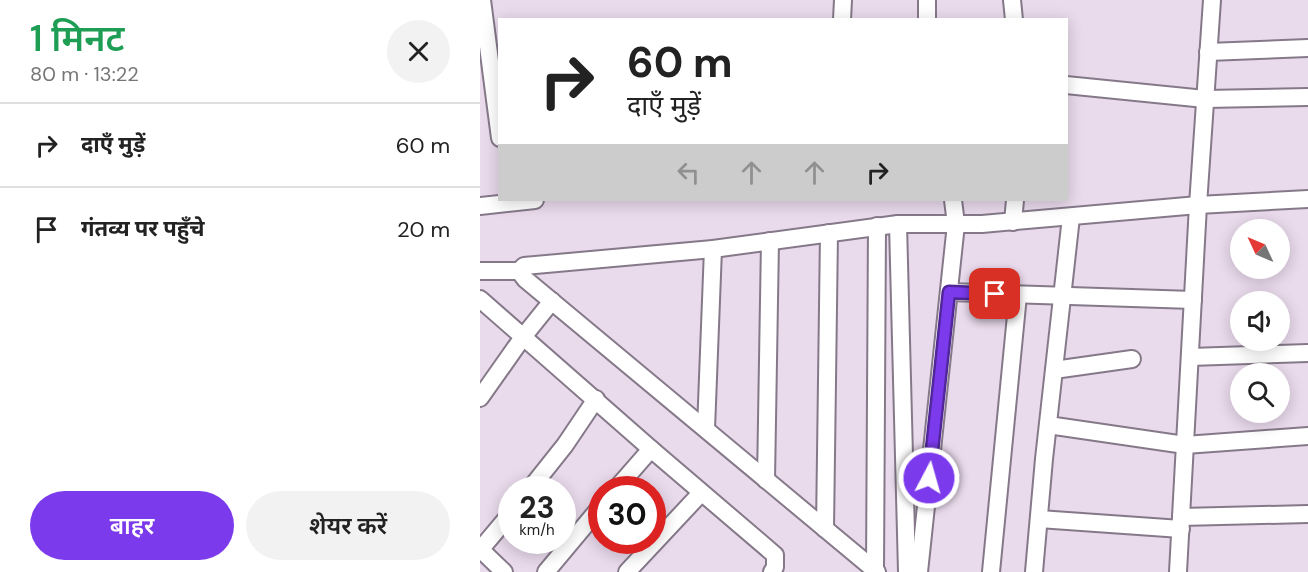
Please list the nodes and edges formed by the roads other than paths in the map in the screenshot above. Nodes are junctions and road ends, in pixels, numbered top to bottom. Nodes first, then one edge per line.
1 (482, 0) edge
2 (843, 0) edge
3 (927, 0) edge
4 (1012, 0) edge
5 (1212, 0) edge
6 (842, 18) edge
7 (927, 18) edge
8 (1014, 18) edge
9 (1308, 48) edge
10 (1208, 52) junction
11 (1068, 85) edge
12 (1308, 97) edge
13 (1205, 99) junction
14 (498, 122) edge
15 (1308, 199) edge
16 (508, 201) edge
17 (953, 201) edge
18 (1015, 201) edge
19 (1198, 205) junction
20 (480, 206) edge
21 (1071, 216) junction
22 (1013, 222) junction
23 (898, 224) junction
24 (956, 224) junction
25 (877, 226) junction
26 (829, 233) junction
27 (770, 241) junction
28 (713, 249) junction
29 (519, 270) junction
30 (480, 271) edge
31 (949, 292) junction
32 (1018, 295) junction
33 (1062, 296) junction
34 (480, 299) edge
35 (1193, 300) junction
36 (552, 301) junction
37 (523, 338) junction
38 (1308, 353) edge
39 (1190, 357) junction
40 (1132, 359) dead end
41 (1054, 370) junction
42 (480, 398) edge
43 (596, 399) junction
44 (1048, 425) junction
45 (706, 429) junction
46 (1308, 436) edge
47 (1185, 446) junction
48 (651, 450) junction
49 (540, 476) edge
50 (628, 476) edge
51 (766, 480) junction
52 (701, 493) junction
53 (1308, 514) edge
54 (1039, 519) junction
55 (588, 522) edge
56 (1181, 523) junction
57 (498, 529) edge
58 (825, 529) junction
59 (480, 550) edge
60 (876, 571) edge
61 (504, 572) edge
62 (546, 572) edge
63 (627, 572) edge
64 (772, 572) edge
65 (906, 572) edge
66 (919, 572) edge
67 (991, 572) edge
68 (1034, 572) edge
69 (1178, 572) edge

1 - 14 street
2 - 6 street
3 - 7 street
4 - 8 street
5 - 10 street
9 - 10 street
10 - 13 street
11 - 13 street
12 - 13 street
13 - 19 street
15 - 19 street
16 - 20 street
17 - 24 street
18 - 22 street
19 - 21 street
19 - 35 street
21 - 22 street
21 - 33 street
22 - 24 street
23 - 24 street
23 - 25 street
23 - 65 street
24 - 31 street
25 - 26 street
25 - 60 street
26 - 27 street
26 - 58 street
27 - 28 street
27 - 51 street
28 - 29 street
28 - 45 street
29 - 30 street
29 - 36 street
31 - 32 street
31 - 66 street
32 - 33 street
32 - 67 street
33 - 35 street
33 - 41 street
34 - 37 street
35 - 39 street
36 - 37 street
36 - 45 street
37 - 42 street
37 - 43 street
38 - 39 street
39 - 47 street
40 - 41 street
41 - 44 street
43 - 48 street
43 - 49 street
44 - 47 street
44 - 54 street
45 - 51 street
46 - 47 street
47 - 56 street
48 - 50 street
48 - 52 street
51 - 58 street
52 - 63 street
52 - 64 street
53 - 56 street
54 - 56 street
54 - 68 street
55 - 62 street
56 - 69 street
57 - 59 street
58 - 60 street
59 - 61 street

